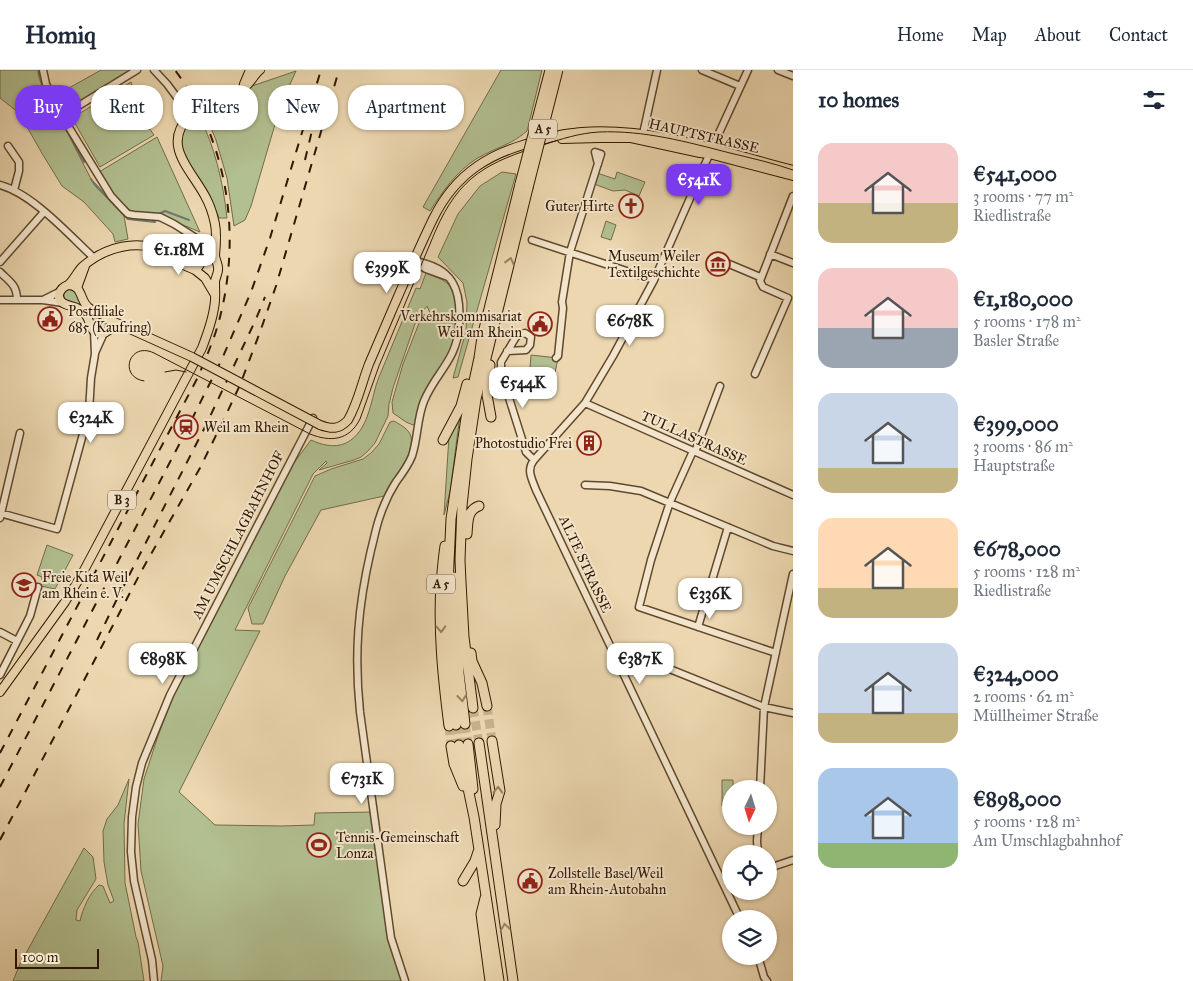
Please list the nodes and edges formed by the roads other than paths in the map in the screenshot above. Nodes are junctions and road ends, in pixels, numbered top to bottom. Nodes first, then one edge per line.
1 (43, 70) edge
2 (137, 70) edge
3 (154, 70) edge
4 (250, 70) edge
5 (260, 70) edge
6 (551, 70) edge
7 (558, 70) edge
8 (657, 70) edge
9 (702, 70) edge
10 (748, 70) edge
11 (778, 70) edge
12 (793, 76) edge
13 (46, 85) edge
14 (243, 85) edge
15 (246, 85) edge
16 (740, 86) junction
17 (173, 92) edge
18 (81, 104) edge
19 (71, 130) edge
20 (180, 130) edge
21 (643, 134) junction
22 (550, 139) junction
23 (8, 146) dead end
24 (710, 151) junction
25 (598, 164) dead end
26 (793, 170) edge
27 (793, 176) edge
28 (0, 185) edge
29 (524, 186) junction
30 (14, 190) junction
31 (793, 196) edge
32 (44, 212) junction
33 (196, 238) dead end
34 (215, 240) junction
35 (532, 240) dead end
36 (570, 252) junction
37 (770, 254) junction
38 (94, 258) junction
39 (176, 258) junction
40 (715, 258) dead end
41 (204, 260) junction
42 (413, 261) junction
43 (0, 262) edge
44 (186, 262) junction
45 (216, 262) junction
46 (793, 263) edge
47 (86, 264) junction
48 (0, 272) edge
49 (217, 274) junction
50 (202, 276) junction
51 (760, 277) junction
52 (654, 280) junction
53 (68, 285) junction
54 (78, 288) junction
55 (59, 292) junction
56 (215, 295) junction
57 (0, 300) edge
58 (17, 300) junction
59 (43, 300) junction
60 (63, 303) junction
61 (498, 308) junction
62 (110, 320) junction
63 (131, 329) junction
64 (94, 331) junction
65 (106, 332) junction
66 (482, 336) junction
67 (507, 351) dead end
68 (95, 354) junction
69 (556, 358) dead end
70 (755, 374) dead end
71 (720, 386) dead end
72 (585, 403) junction
73 (491, 416) dead end
74 (313, 418) dead end
75 (20, 433) dead end
76 (443, 440) dead end
77 (694, 451) junction
78 (534, 460) junction
79 (585, 485) dead end
80 (793, 495) edge
81 (670, 502) junction
82 (479, 506) dead end
83 (0, 515) edge
84 (728, 527) junction
85 (793, 551) edge
86 (460, 571) junction
87 (793, 574) edge
88 (38, 587) dead end
89 (698, 627) junction
90 (0, 632) edge
91 (464, 637) junction
92 (17, 641) junction
93 (776, 652) junction
94 (616, 660) junction
95 (0, 674) edge
96 (0, 692) edge
97 (487, 706) tunnel mouth
98 (764, 707) junction
99 (474, 708) tunnel mouth
100 (793, 714) edge
101 (457, 725) tunnel mouth
102 (492, 741) tunnel mouth
103 (479, 743) tunnel mouth
104 (459, 745) tunnel mouth
105 (760, 780) edge
106 (479, 850) junction
107 (495, 856) junction
108 (793, 860) edge
109 (777, 865) edge
110 (722, 875) edge
111 (463, 881) dead end
112 (485, 895) junction
113 (761, 965) edge
114 (765, 980) edge
115 (154, 981) edge
116 (405, 981) edge
117 (490, 981) edge
118 (499, 981) edge
119 (513, 981) edge

1 - 13 street
2 - 18 street
3 - 17 street
4 - 14 main road
5 - 15 main road
6 - 22 street
6 - 29 highway, A 5, bridge
7 - 29 highway, A 5, bridge
8 - 21 street
9 - 16 street
10 - 16 street
11 - 12 street
16 - 24 street
19 - 33 street
20 - 34 main road
21 - 22 main road, HAUPTSTRASSE
21 - 24 main road, HAUPTSTRASSE
22 - 24 main road, HAUPTSTRASSE
22 - 42 main road, HAUPTSTRASSE
23 - 30 street
24 - 26 main road, HAUPTSTRASSE
24 - 27 main road, HAUPTSTRASSE
24 - 52 street
25 - 36 street
28 - 30 street
61 -> 29 highway, A 5
29 - 66 highway, A 5
30 - 32 street
31 - 37 street
32 - 38 street
32 - 43 street
34 - 41 main road
34 - 44 main road
34 - 45 main road
35 - 36 street
36 - 52 street
36 - 69 street
37 - 46 street
37 - 51 street
38 - 39 main road
38 - 47 main road
39 - 44 main road
39 - 50 main road
40 - 51 street
41 - 44 main road
41 - 45 main road
41 - 50 main road
42 - 63 main road, HAUPTSTRASSE, bridge
42 - 116 street
45 - 49 main road
47 - 53 main road
47 - 54 main road
48 - 58 street
49 - 50 main road
49 - 56 main road, B 3
50 - 56 main road
51 - 70 street
52 - 72 street
53 - 54 main road
53 - 55 main road
54 - 62 main road
55 - 59 street
55 - 60 main road
56 - 96 main road, B 3
57 - 58 street
58 - 59 street
59 - 60 street
60 - 64 main road
61 - 73 highway
61 - 86 highway, A 5
62 - 63 main road
62 - 65 main road
63 - 65 main road
64 - 65 main road
64 - 68 street
65 - 68 street
66 - 76 highway
66 -> 101 highway, A 5
67 - 78 street
68 - 83 street
71 - 77 street
72 - 77 street, TULLASTRASSE
72 - 78 street
74 - 115 street, AM UMSCHLAGBAHNHOF
75 - 83 street
77 - 80 street, TULLASTRASSE
77 - 81 street
78 - 94 street, ALTE STRASSE
79 - 81 street
81 - 84 street
81 - 89 street
82 - 86 highway
84 - 85 street
84 - 89 street
86 - 91 highway, A 5
87 - 93 street
88 - 92 street
89 - 93 street
90 - 92 street
91 - 97 highway
91 - 99 highway, A 5
92 - 95 street
93 - 98 street
94 - 98 street
94 - 110 street, ALTE STRASSE
98 - 100 street
98 - 105 street
107 -> 102 highway
103 - 107 highway
104 - 106 highway
106 - 111 highway
106 - 112 highway
119 -> 107 highway
108 - 109 street
112 - 117 highway
112 - 118 highway
113 - 114 street

